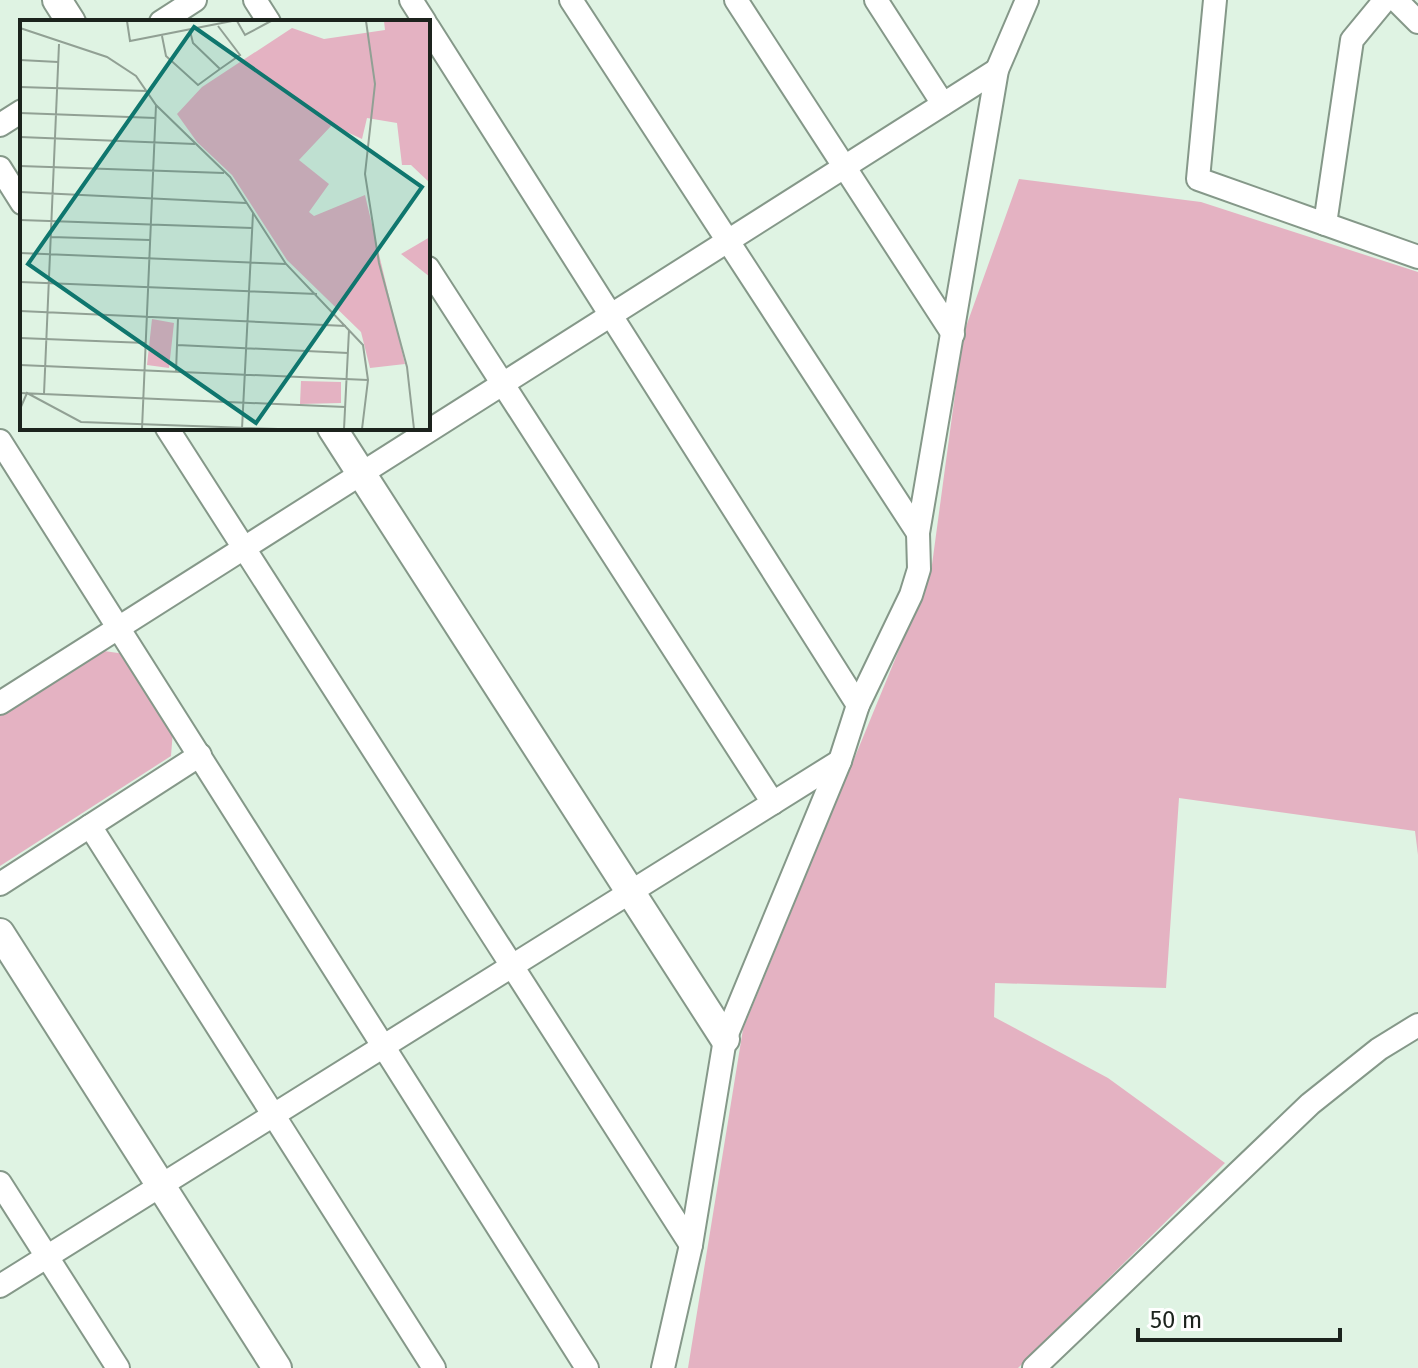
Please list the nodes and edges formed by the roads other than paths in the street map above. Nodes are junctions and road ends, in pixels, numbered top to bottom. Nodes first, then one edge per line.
1 (57, 0) edge
2 (195, 0) edge
3 (255, 0) edge
4 (411, 0) edge
5 (571, 0) edge
6 (736, 0) edge
7 (876, 0) edge
8 (1027, 0) edge
9 (1215, 0) edge
10 (1385, 0) edge
11 (1396, 0) edge
12 (70, 20) edge
13 (169, 20) edge
14 (268, 20) edge
15 (424, 20) edge
16 (1418, 22) edge
17 (430, 30) edge
18 (997, 70) junction
19 (943, 104) junction
20 (20, 112) edge
21 (0, 125) edge
22 (844, 166) junction
23 (0, 168) edge
24 (20, 200) edge
25 (1325, 224) junction
26 (727, 240) junction
27 (1418, 257) edge
28 (430, 271) edge
29 (611, 314) junction
30 (953, 334) junction
31 (502, 383) junction
32 (433, 415) edge
33 (168, 430) edge
34 (333, 430) edge
35 (414, 430) edge
36 (0, 441) edge
37 (361, 473) junction
38 (918, 533) junction
39 (243, 548) junction
40 (118, 627) junction
41 (3, 695) edge
42 (858, 705) junction
43 (200, 755) junction
44 (840, 761) junction
45 (773, 803) junction
46 (90, 826) junction
47 (0, 884) edge
48 (631, 891) junction
49 (0, 933) edge
50 (512, 966) junction
51 (1418, 1025) edge
52 (725, 1039) junction
53 (385, 1045) junction
54 (274, 1115) junction
55 (0, 1183) edge
56 (161, 1186) junction
57 (691, 1245) junction
58 (47, 1257) junction
59 (0, 1286) edge
60 (118, 1368) edge
61 (277, 1368) edge
62 (434, 1368) edge
63 (587, 1368) edge
64 (663, 1368) edge
65 (1034, 1368) edge

1 - 12 street
2 - 13 street
3 - 14 street
4 - 15 street
5 - 26 street
6 - 22 street
7 - 19 street
8 - 18 street
9 - 25 street
10 - 25 street
11 - 16 street
17 - 29 street
18 - 19 street
18 - 30 street
19 - 22 street
20 - 21 street
22 - 26 street
22 - 30 street
23 - 24 street
25 - 27 street
26 - 29 street
26 - 38 street
28 - 31 street
29 - 31 street
29 - 42 street
30 - 38 street
31 - 32 street
31 - 45 street
33 - 39 street
34 - 37 street
35 - 37 street
36 - 40 street
37 - 39 street
37 - 48 street
38 - 42 street
39 - 40 street
39 - 50 street
40 - 41 street
40 - 43 street
42 - 44 street
43 - 46 street
43 - 53 street
44 - 45 street
44 - 52 street
45 - 48 street
46 - 47 street
46 - 54 street
48 - 50 street
48 - 52 street
49 - 56 street
50 - 53 street
50 - 57 street
51 - 65 street
52 - 57 street
53 - 54 street
53 - 63 street
54 - 56 street
54 - 62 street
55 - 58 street
56 - 58 street
56 - 61 street
57 - 64 street
58 - 59 street
58 - 60 street

